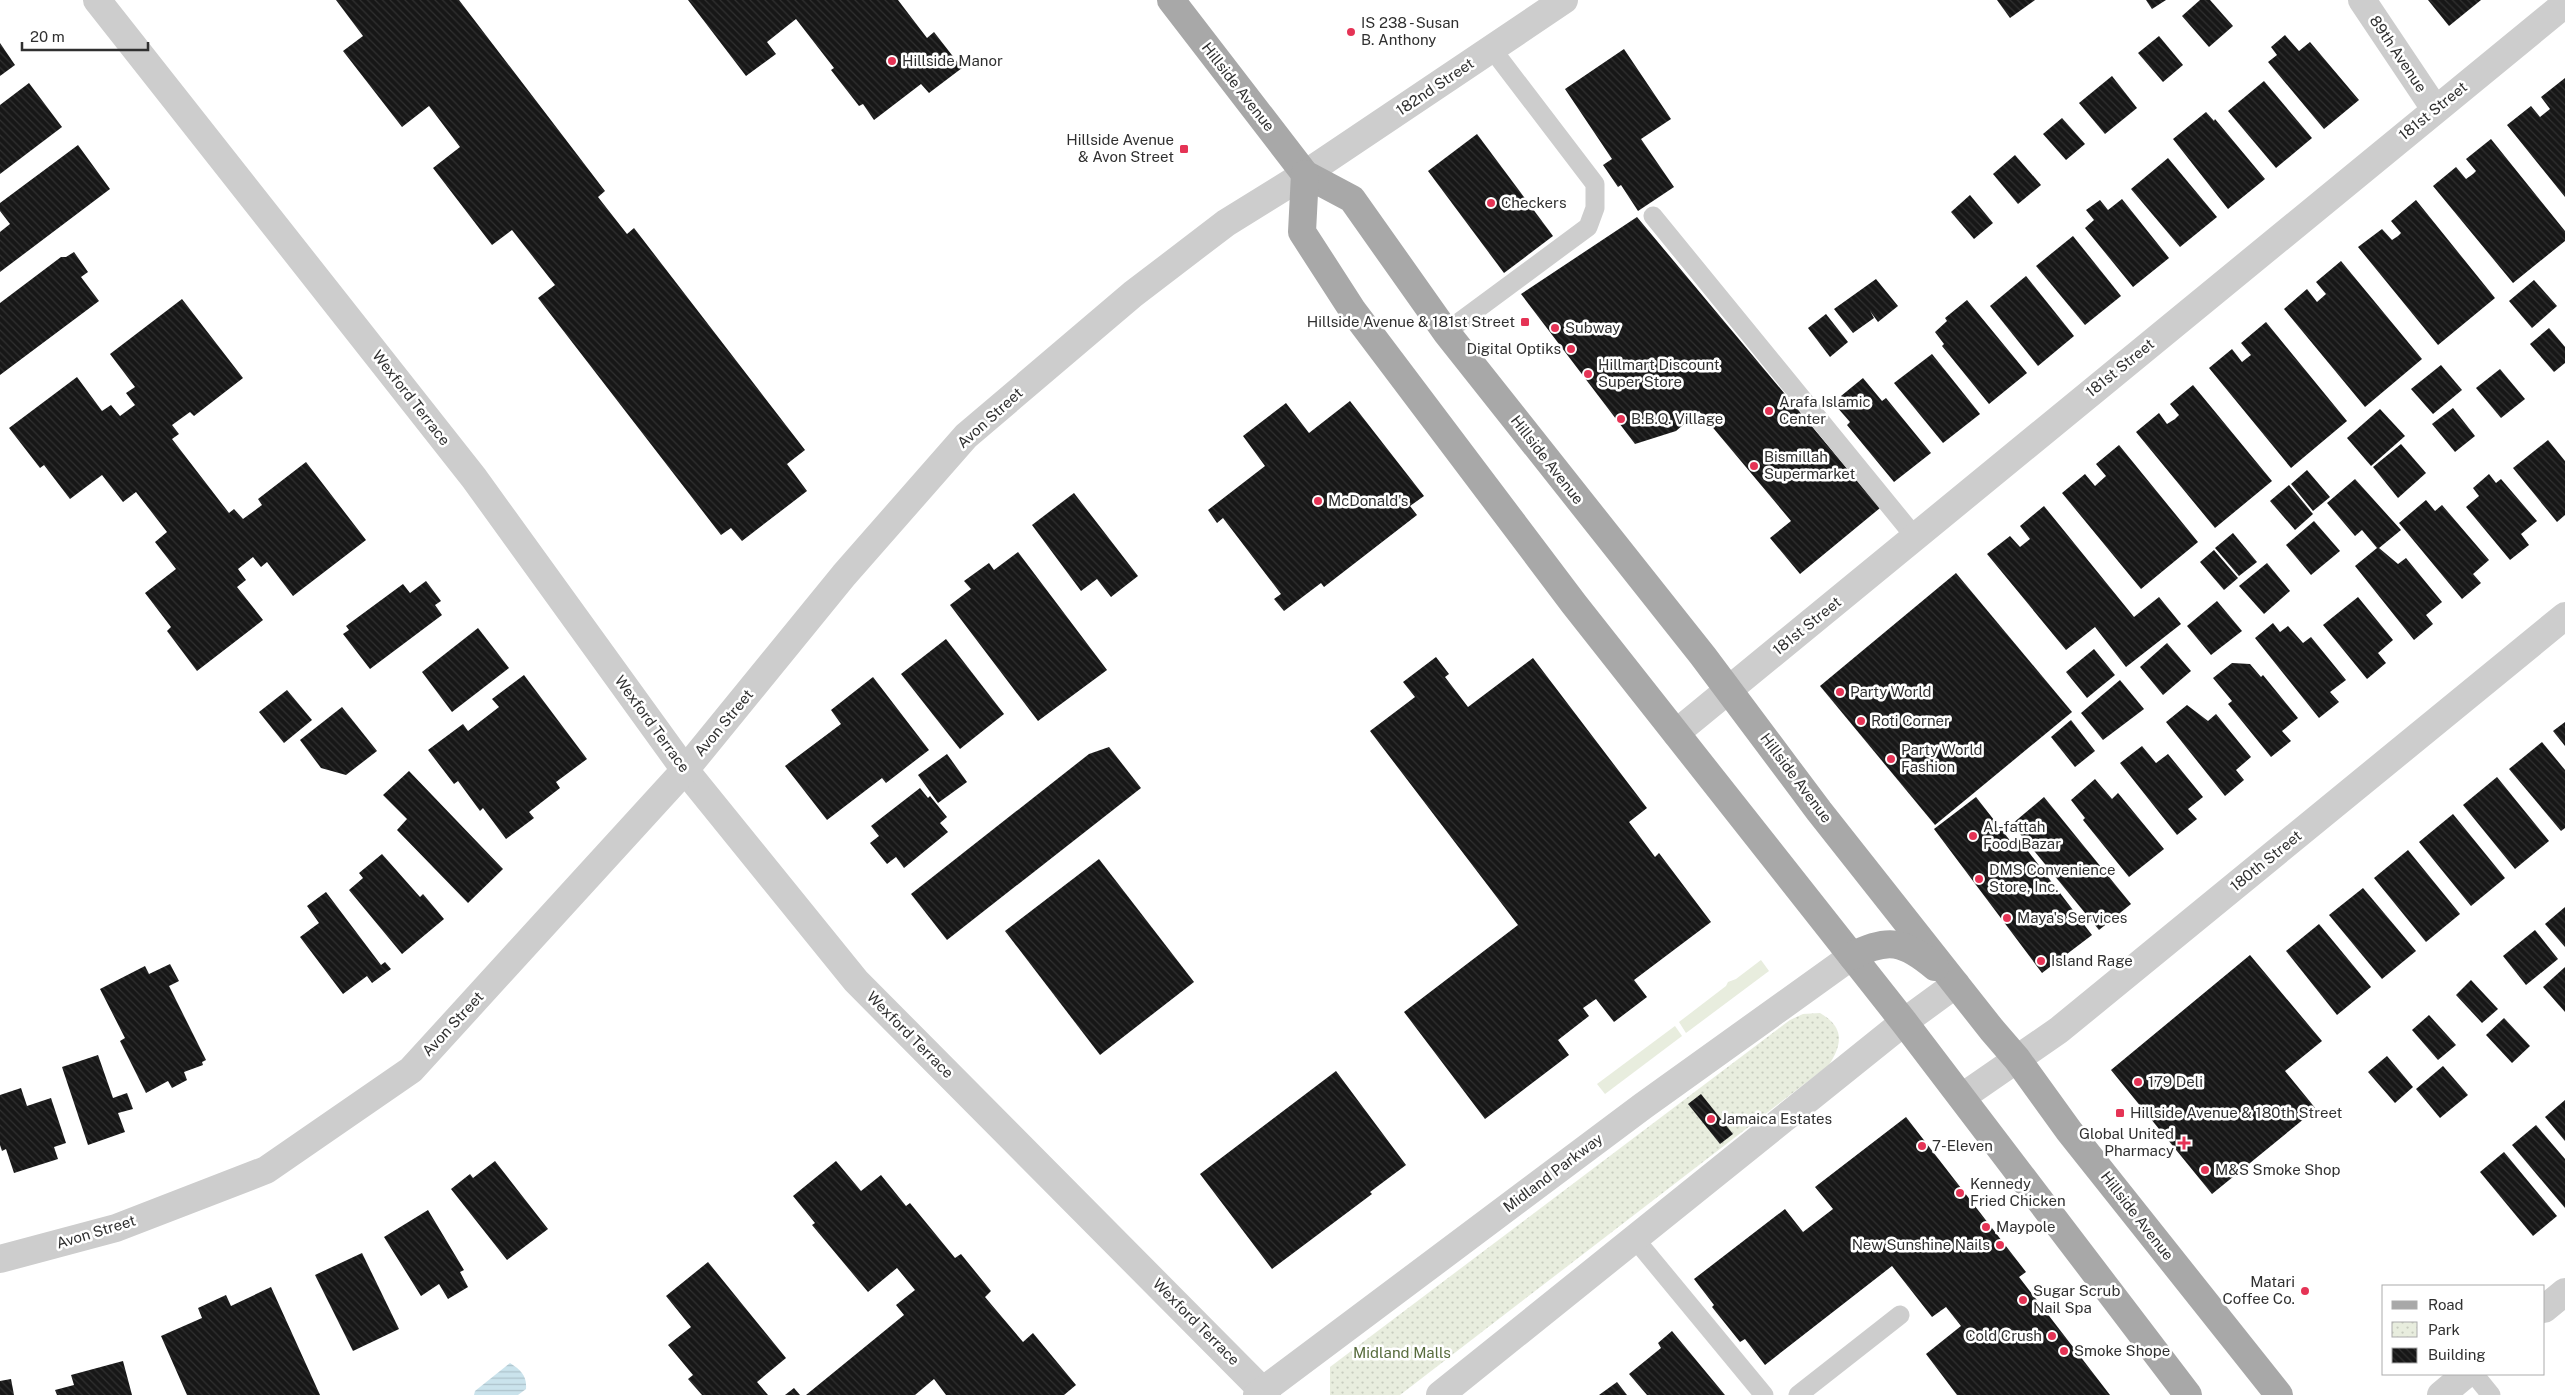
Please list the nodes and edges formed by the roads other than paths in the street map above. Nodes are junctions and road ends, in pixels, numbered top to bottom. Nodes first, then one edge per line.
1 (97, 0) edge
2 (1171, 0) edge
3 (1564, 0) edge
4 (2362, 0) edge
5 (2565, 4) edge
6 (1492, 49) junction
7 (2435, 109) junction
8 (1305, 174) junction
9 (1653, 216) dead end
10 (1446, 332) junction
11 (1915, 538) junction
12 (2565, 616) edge
13 (1729, 690) junction
14 (1676, 734) junction
15 (685, 770) junction
16 (1852, 956) junction
17 (1956, 984) junction
18 (1904, 1022) junction
19 (2017, 1058) junction
20 (1962, 1098) junction
21 (1635, 1238) junction
22 (0, 1259) edge
23 (2565, 1292) edge
24 (2545, 1308) edge
25 (1900, 1315) dead end
26 (2465, 1375) edge
27 (2475, 1375) edge
28 (1262, 1394) edge
29 (1440, 1395) edge
30 (1764, 1395) edge
31 (1798, 1395) edge
32 (2188, 1395) edge
33 (2279, 1395) edge
34 (2441, 1395) edge
35 (2491, 1395) edge

1 - 15 street, Wexford Terrace
2 - 8 main road, Hillside Avenue
3 - 6 street, 182nd Street
4 - 7 street, 89th Avenue
5 - 7 street, 181st Street
6 - 8 street, 182nd Street
6 - 10 lane
7 - 11 street, 181st Street
8 - 10 main road, Hillside Avenue
8 - 14 main road
8 - 15 street, Avon Street
9 - 11 lane
10 - 13 main road, Hillside Avenue
11 - 13 street, 181st Street
12 - 19 street, 180th Street
13 - 14 street, 181st Street
13 - 17 main road, Hillside Avenue
14 - 16 main road
15 - 22 street, Avon Street
15 - 28 street, Wexford Terrace
16 - 17 main road
16 - 18 main road
16 - 28 street, Midland Parkway
17 - 18 street
17 - 19 main road, Hillside Avenue
18 - 20 main road
18 - 21 street
19 - 20 street, 180th Street
19 - 33 main road, Hillside Avenue
20 - 32 main road
21 - 29 street
21 - 30 lane
23 - 24 street
25 - 31 lane
26 - 34 street
27 - 35 lane

